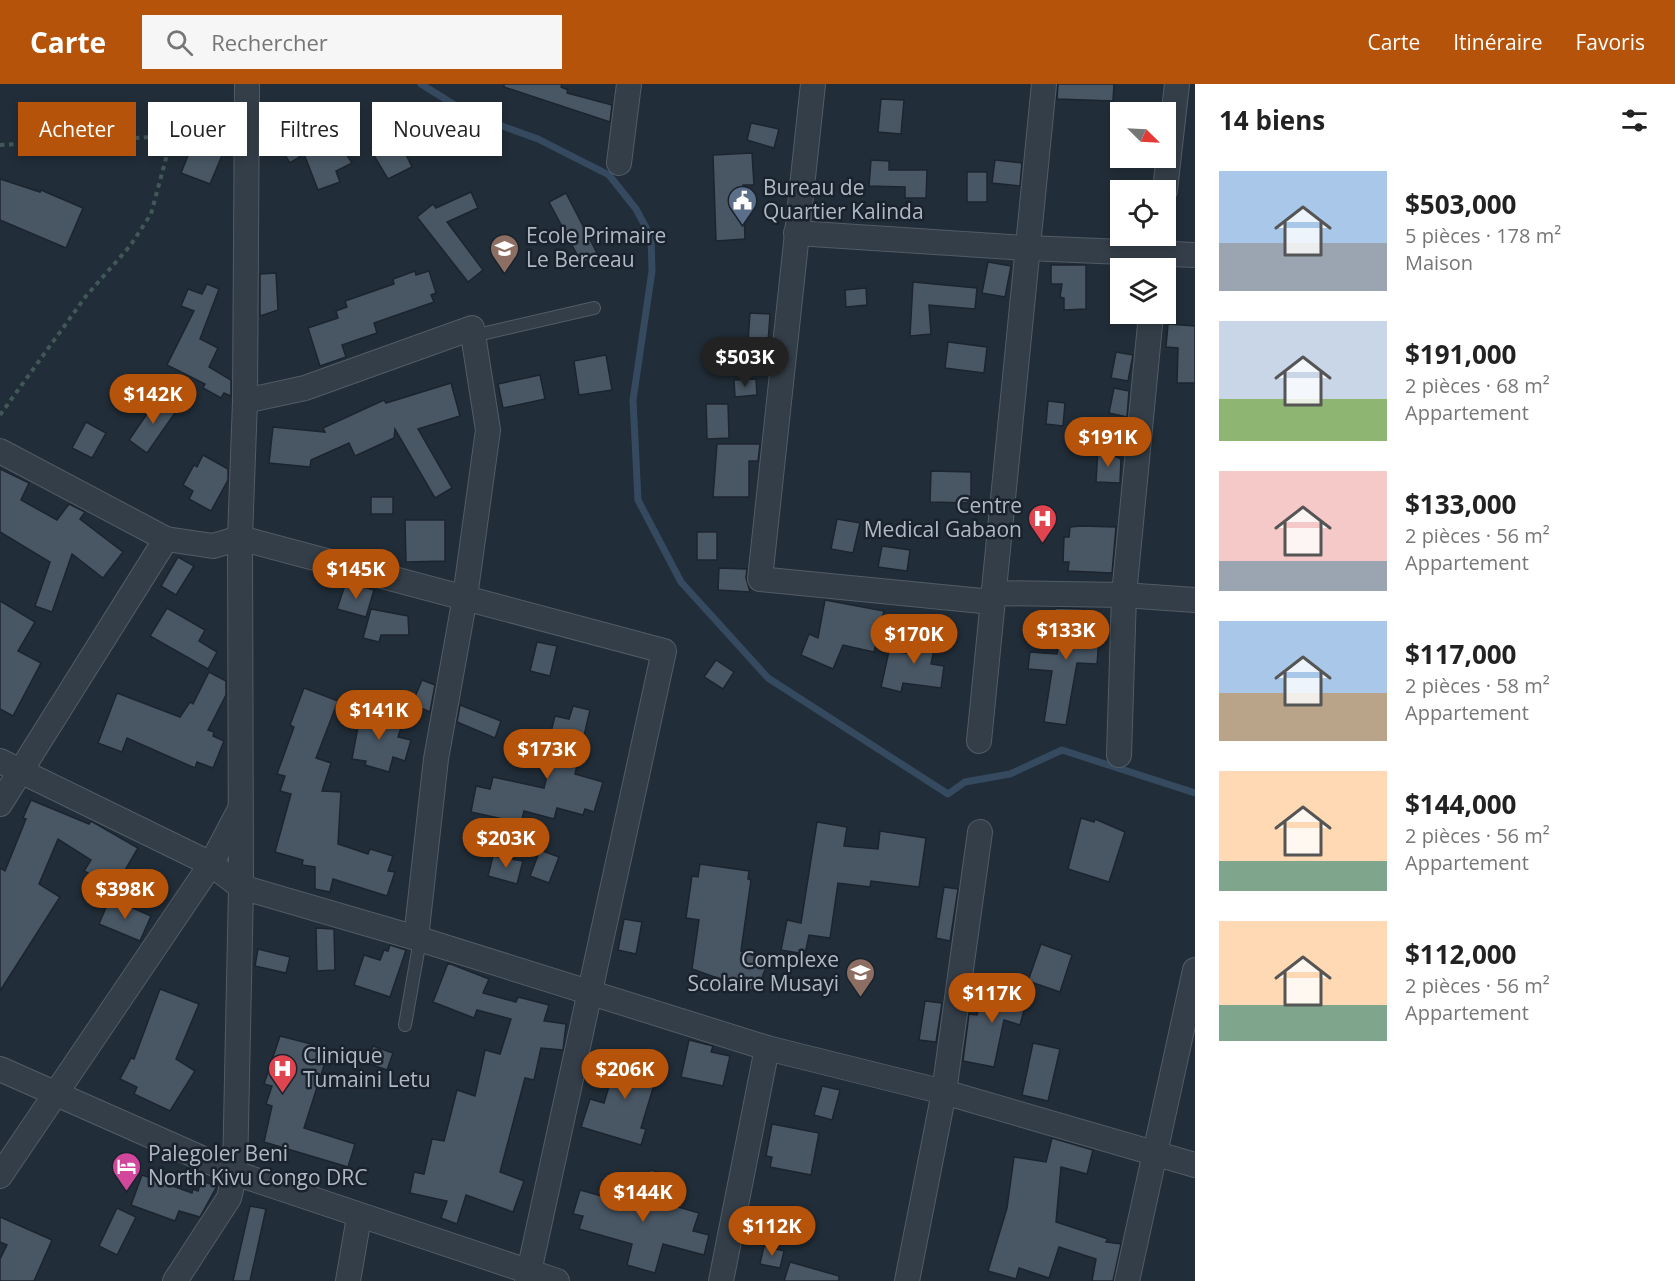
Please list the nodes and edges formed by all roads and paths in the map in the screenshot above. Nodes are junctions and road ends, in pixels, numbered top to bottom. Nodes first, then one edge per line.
1 (629, 84) edge
2 (813, 84) edge
3 (1044, 84) edge
4 (1177, 84) edge
5 (246, 95) edge
6 (223, 102) edge
7 (148, 137) edge
8 (0, 145) edge
9 (167, 156) edge
10 (619, 163) dead end
11 (1166, 180) edge
12 (796, 232) junction
13 (1026, 248) junction
14 (1158, 252) edge
15 (1195, 255) edge
16 (594, 308) dead end
17 (1150, 324) edge
18 (473, 336) junction
19 (245, 400) junction
20 (0, 415) edge
21 (0, 451) edge
22 (240, 538) junction
23 (166, 539) junction
24 (1124, 595) junction
25 (465, 597) junction
26 (992, 598) junction
27 (1195, 600) edge
28 (979, 741) dead end
29 (1119, 755) dead end
30 (0, 761) edge
31 (22, 770) junction
32 (0, 804) edge
33 (241, 808) junction
34 (980, 832) dead end
35 (211, 864) junction
36 (241, 887) junction
37 (418, 939) junction
38 (1195, 970) edge
39 (590, 992) junction
40 (405, 1025) dead end
41 (767, 1048) junction
42 (0, 1069) edge
43 (944, 1092) junction
44 (57, 1094) junction
45 (1154, 1151) junction
46 (1195, 1165) edge
47 (234, 1173) junction
48 (0, 1176) edge
49 (359, 1217) junction
50 (528, 1277) edge
51 (175, 1281) edge
52 (348, 1281) edge
53 (557, 1281) edge
54 (721, 1281) edge
55 (907, 1281) edge
56 (1127, 1281) edge

1 - 10 street
2 - 12 street
3 - 13 street
4 - 11 street
5 - 6 path
5 - 19 street
7 - 8 path
9 - 20 path
12 - 13 street
12 - 26 street
13 - 14 street
13 - 26 street
14 - 15 street
16 - 18 lane
17 - 24 street
18 - 19 street
18 - 25 street
19 - 22 street
21 - 23 street
22 - 23 street
22 - 25 street
22 - 33 street
23 - 31 street
24 - 26 street
24 - 27 street
24 - 29 street
25 - 37 street
25 - 39 street
26 - 28 street
30 - 31 street
31 - 32 street
31 - 35 street
33 - 35 street
33 - 36 street
34 - 43 street
35 - 36 street
35 - 44 street
36 - 37 street
36 - 47 street
37 - 39 street
37 - 40 lane
38 - 45 street
39 - 41 street
39 - 50 street
41 - 43 street
41 - 54 street
42 - 44 street
43 - 45 street
43 - 55 street
44 - 47 street
44 - 48 street
45 - 46 street
45 - 56 street
47 - 49 street
47 - 51 street
49 - 50 street
49 - 52 street
50 - 53 street

